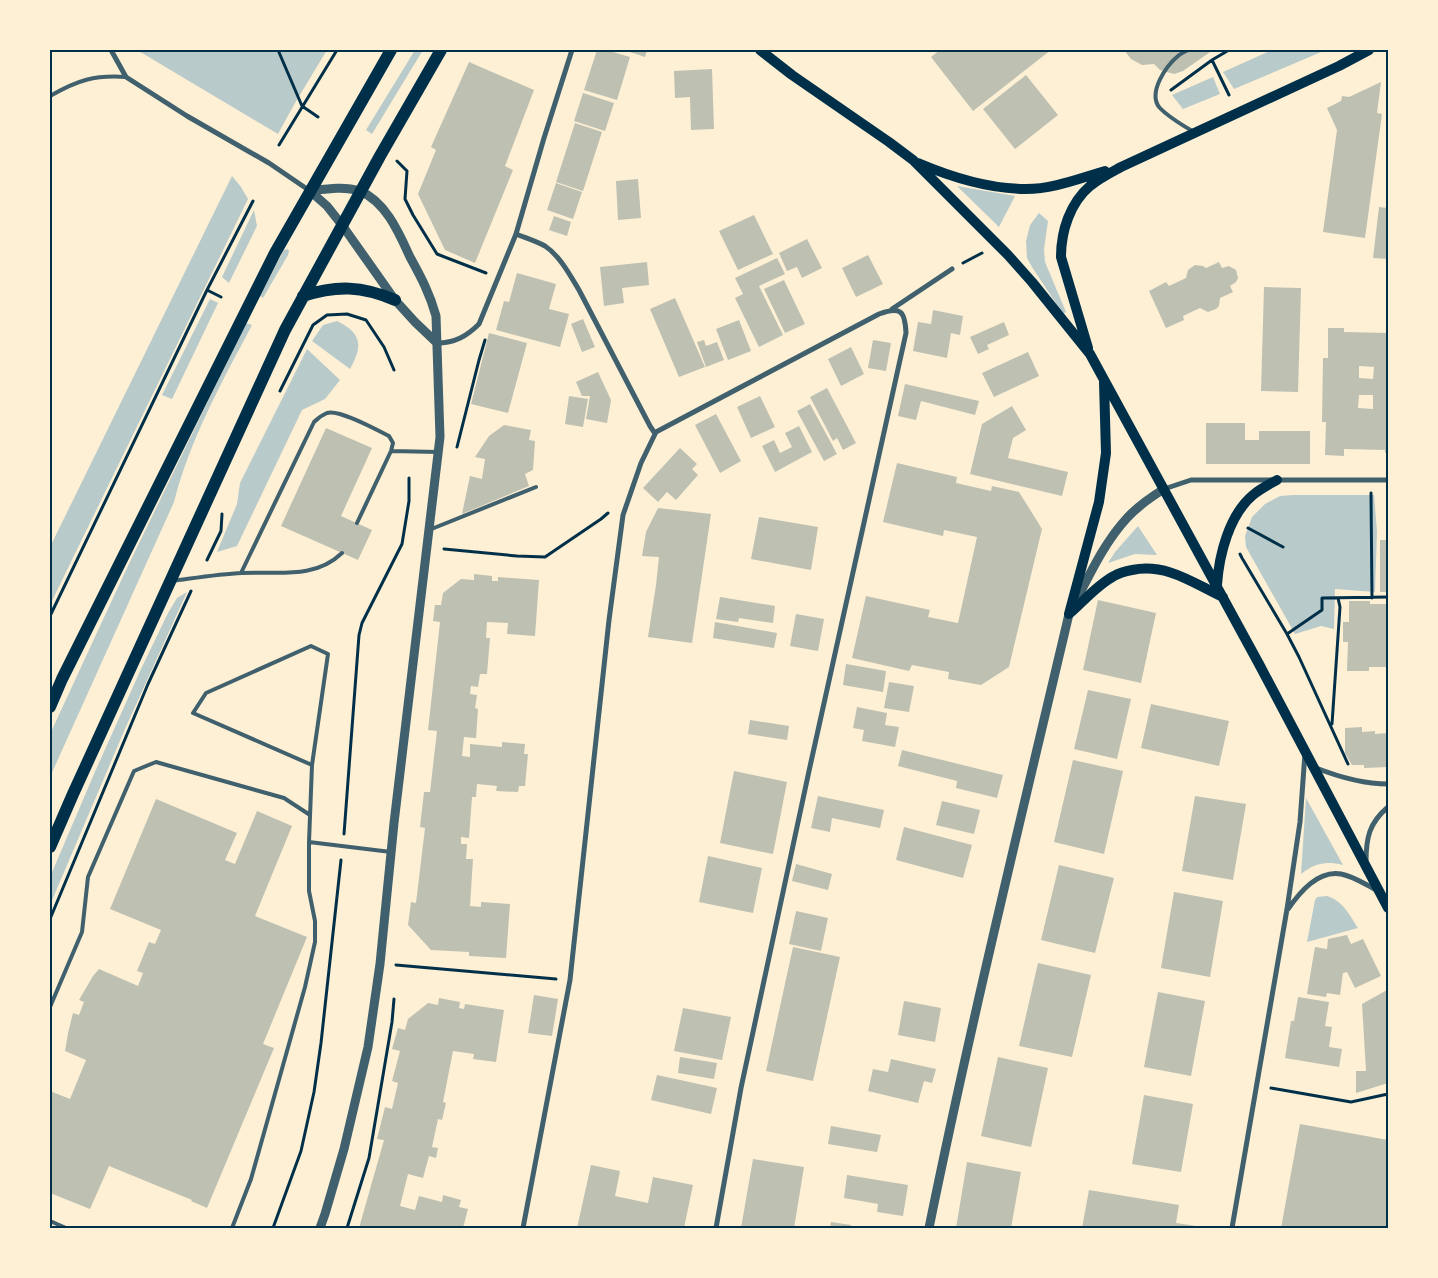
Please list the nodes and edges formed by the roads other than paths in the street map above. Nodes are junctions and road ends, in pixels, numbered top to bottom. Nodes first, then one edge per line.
1 (111, 50) edge
2 (391, 50) edge
3 (441, 50) edge
4 (572, 50) edge
5 (760, 50) edge
6 (1188, 50) edge
7 (1369, 50) edge
8 (126, 77) junction
9 (50, 96) edge
10 (1195, 132) junction
11 (913, 160) junction
12 (1120, 167) junction
13 (310, 191) junction
14 (360, 192) junction
15 (342, 226) junction
16 (516, 234) junction
17 (952, 269) road end
18 (303, 296) junction
19 (396, 300) junction
20 (892, 310) junction
21 (437, 343) junction
22 (1090, 354) junction
23 (1104, 380) junction
24 (656, 432) junction
25 (391, 451) junction
26 (438, 452) junction
27 (1277, 480) junction
28 (1388, 480) edge
29 (536, 487) dead end
30 (1164, 489) junction
31 (357, 523) dead end
32 (429, 530) junction
33 (342, 553) dead end
34 (241, 572) junction
35 (170, 582) junction
36 (1217, 586) junction
37 (1223, 597) junction
38 (1069, 614) junction
39 (62, 679) junction
40 (50, 695) edge
41 (50, 707) edge
42 (1305, 750) junction
43 (312, 765) junction
44 (1315, 768) junction
45 (1388, 784) edge
46 (1388, 807) edge
47 (310, 815) junction
48 (309, 842) junction
49 (50, 847) edge
50 (391, 852) junction
51 (1366, 865) junction
52 (1379, 891) junction
53 (1388, 908) edge
54 (1288, 909) junction
55 (50, 1007) edge
56 (50, 1221) edge
57 (66, 1228) edge
58 (232, 1228) edge
59 (320, 1228) edge
60 (523, 1228) edge
61 (716, 1228) edge
62 (929, 1228) edge
63 (1232, 1228) edge

1 - 8 street
2 - 13 main road
3 - 14 main road
4 - 16 street
5 - 11 main road
6 - 10 lane
7 - 10 main road
8 - 9 lane
8 - 13 street
10 - 12 main road
11 - 12 main road
11 - 22 main road
12 - 22 main road
13 - 14 street
13 - 15 street
13 - 39 main road
14 - 15 main road
14 - 21 street
15 - 18 main road
15 - 19 street
16 - 21 street
16 - 24 street
17 - 20 street
18 - 19 main road
18 - 35 main road
19 - 21 street
20 - 24 street
20 - 61 street
21 - 26 street
22 - 23 main road
23 - 30 main road
23 - 38 main road
24 - 60 street
25 - 26 lane
25 - 31 lane
25 - 34 lane
26 - 32 street
27 - 28 street
27 - 30 street
27 - 36 main road
29 - 32 lane
30 - 36 main road
30 - 38 street
32 - 50 street
33 - 34 lane
34 - 35 lane
35 - 49 main road
36 - 37 main road
37 - 38 main road
37 - 42 main road
38 - 62 street
39 - 40 street
39 - 41 main road
42 - 44 main road
42 - 54 street
43 - 43 lane
43 - 47 lane
44 - 45 street
44 - 51 main road
46 - 51 street
47 - 48 lane
47 - 55 lane
48 - 50 lane
48 - 58 lane
50 - 59 street
51 - 52 main road
52 - 53 main road
52 - 54 street
54 - 63 street
56 - 57 lane

